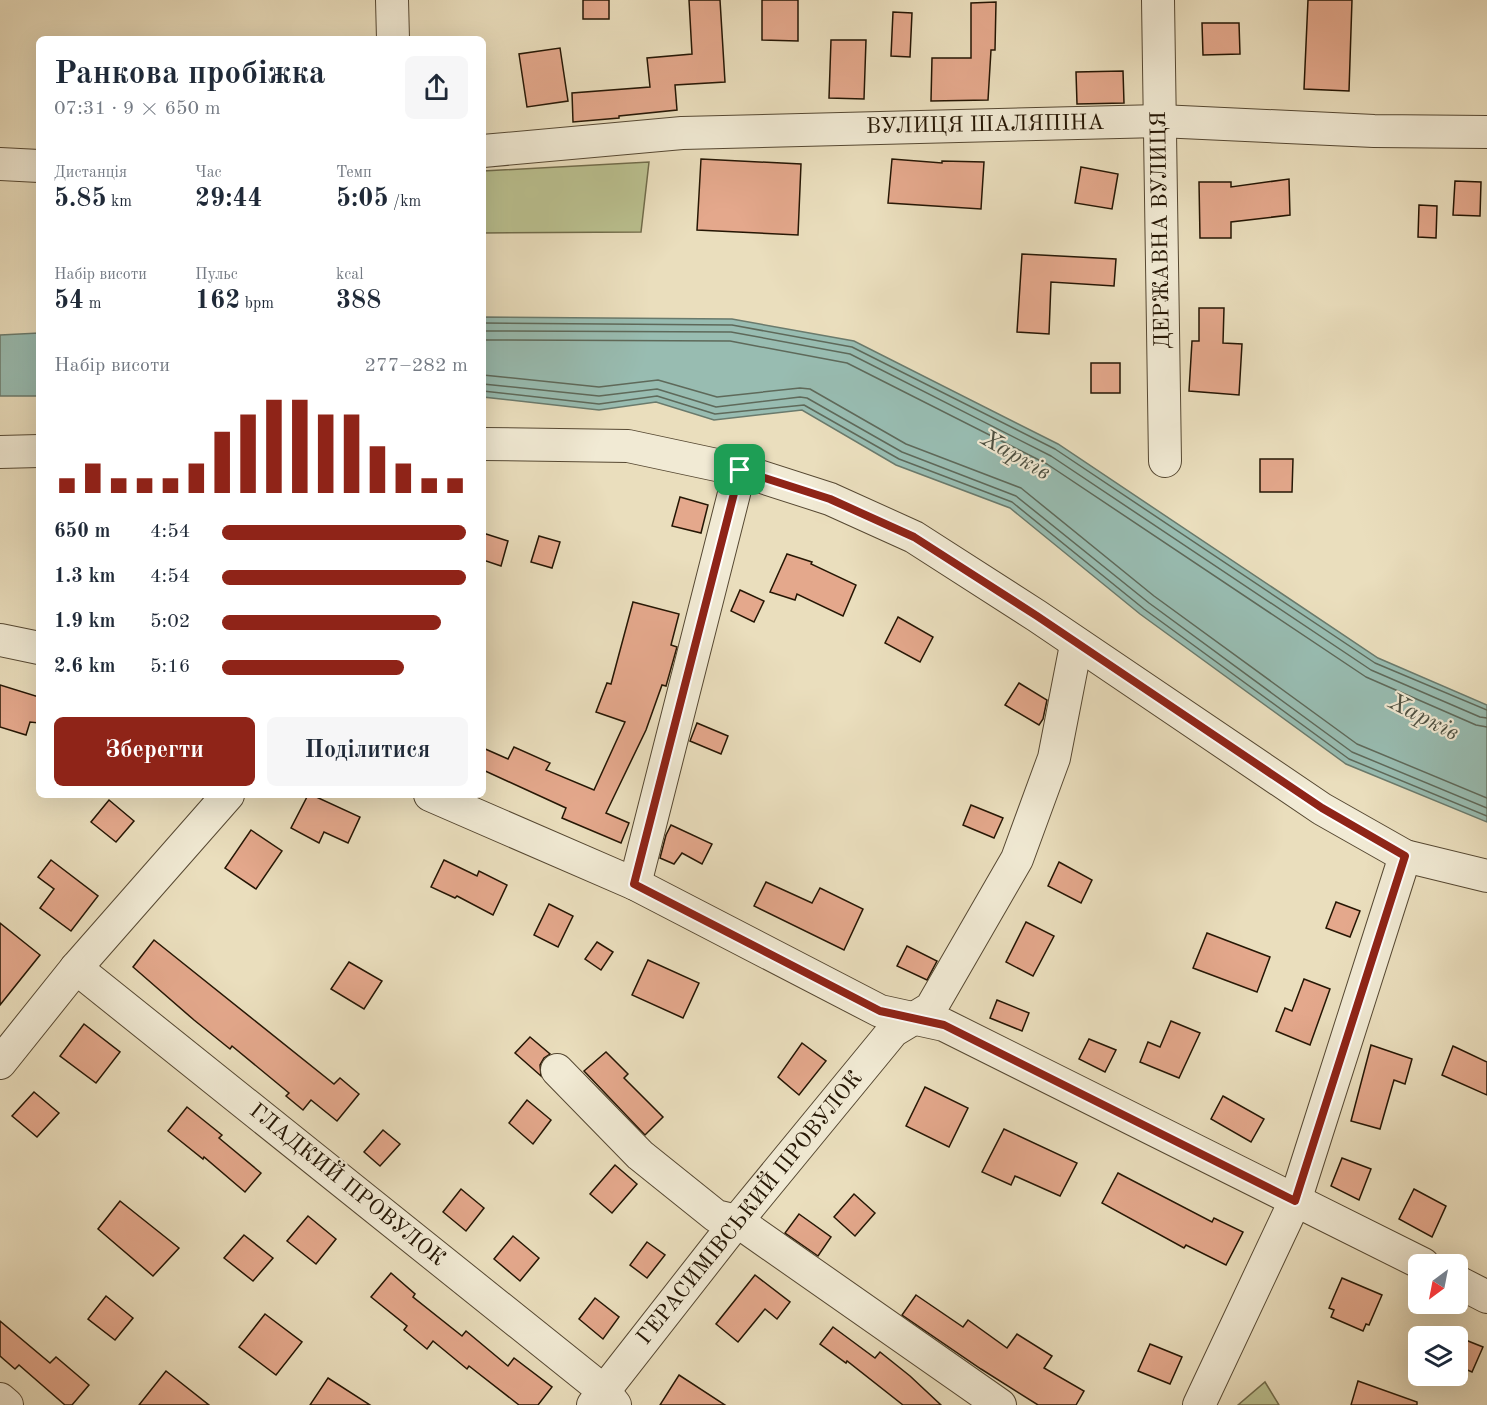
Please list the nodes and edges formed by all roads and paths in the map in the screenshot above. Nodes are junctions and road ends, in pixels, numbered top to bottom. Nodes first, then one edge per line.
1 (392, 0) edge
2 (1158, 0) edge
3 (393, 36) edge
4 (1160, 121) junction
5 (1487, 132) edge
6 (486, 151) edge
7 (0, 164) edge
8 (36, 166) edge
9 (486, 444) edge
10 (36, 451) edge
11 (0, 453) edge
12 (1165, 460) dead end
13 (740, 470) junction
14 (0, 640) edge
15 (1077, 645) junction
16 (36, 647) edge
17 (225, 798) edge
18 (437, 798) edge
19 (1405, 856) junction
20 (1487, 876) edge
21 (634, 884) junction
22 (76, 968) junction
23 (913, 1018) junction
24 (0, 1063) edge
25 (557, 1070) dead end
26 (1295, 1201) junction
27 (737, 1221) junction
28 (1408, 1257) edge
29 (1468, 1287) edge
30 (1487, 1297) edge
31 (0, 1399) edge
32 (604, 1400) edge
33 (7, 1405) edge
34 (1000, 1405) edge
35 (1199, 1405) edge

1 - 3 street
2 - 4 street, ДЕРЖАВНА ВУЛИЦЯ
4 - 5 street, ВУЛИЦЯ ШАЛЯПІНА
4 - 6 street, ВУЛИЦЯ ШАЛЯПІНА
4 - 12 street, ДЕРЖАВНА ВУЛИЦЯ
7 - 8 street
9 - 13 street
10 - 11 street
13 - 15 street
13 - 21 street
14 - 16 street
15 - 19 street
15 - 23 street, ГЕРАСИМІВСЬКИЙ ПРОВУЛОК
17 - 22 street
18 - 21 street
19 - 20 street
19 - 26 street
21 - 23 street
22 - 24 street
22 - 32 street, ГЛАДКИЙ ПРОВУЛОК
23 - 26 street
23 - 27 street, ГЕРАСИМІВСЬКИЙ ПРОВУЛОК
25 - 27 street
26 - 28 street
26 - 35 street
27 - 32 street, ГЕРАСИМІВСЬКИЙ ПРОВУЛОК
27 - 34 street
29 - 30 street
31 - 33 street

